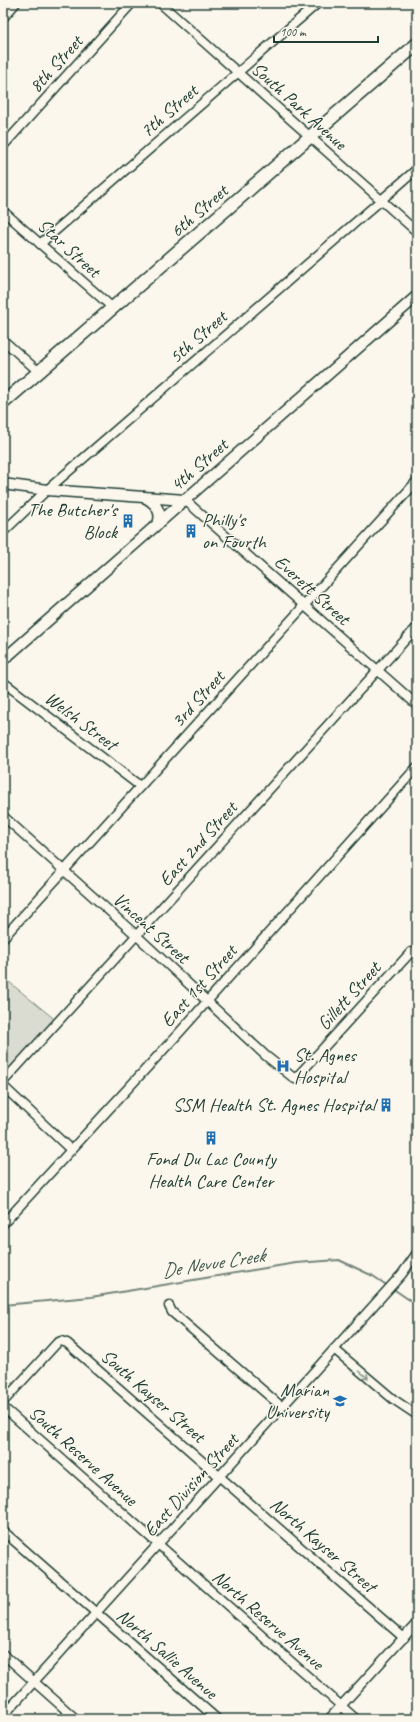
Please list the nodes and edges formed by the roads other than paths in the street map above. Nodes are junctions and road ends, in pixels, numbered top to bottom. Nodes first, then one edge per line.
1 (16, 3) edge
2 (132, 3) edge
3 (160, 3) edge
4 (318, 3) edge
5 (3, 18) edge
6 (417, 44) edge
7 (238, 73) junction
8 (309, 137) junction
9 (3, 146) edge
10 (417, 169) edge
11 (381, 200) junction
12 (3, 211) edge
13 (417, 232) edge
14 (40, 244) junction
15 (417, 296) edge
16 (114, 309) junction
17 (3, 340) edge
18 (39, 372) junction
19 (3, 404) edge
20 (417, 481) edge
21 (3, 484) edge
22 (47, 490) junction
23 (142, 497) junction
24 (185, 500) junction
25 (158, 524) junction
26 (3, 532) edge
27 (304, 605) junction
28 (417, 627) edge
29 (3, 660) edge
30 (378, 670) junction
31 (3, 682) edge
32 (417, 705) edge
33 (417, 767) edge
34 (140, 786) junction
35 (3, 816) edge
36 (65, 872) junction
37 (136, 935) junction
38 (3, 938) edge
39 (411, 952) dead end
40 (206, 1001) junction
41 (295, 1079) joint
42 (3, 1082) edge
43 (3, 1086) edge
44 (71, 1150) junction
45 (3, 1224) edge
46 (417, 1253) edge
47 (417, 1263) edge
48 (402, 1274) junction
49 (168, 1306) dead end
50 (334, 1349) junction
51 (3, 1402) edge
52 (3, 1407) edge
53 (282, 1407) junction
54 (417, 1415) edge
55 (220, 1476) junction
56 (3, 1531) edge
57 (159, 1545) junction
58 (96, 1613) junction
59 (417, 1623) edge
60 (404, 1638) junction
61 (3, 1654) edge
62 (34, 1682) junction
63 (341, 1706) junction
64 (3, 1716) edge
65 (76, 1719) edge
66 (217, 1719) edge
67 (329, 1719) edge
68 (356, 1719) edge

1 - 5 street
2 - 9 street, 8th Street
3 - 7 street, South Park Avenue
4 - 7 street, 7th Street
6 - 8 main road, 6th Street
7 - 8 street, South Park Avenue
7 - 14 street, 7th Street
8 - 11 street, South Park Avenue
8 - 16 main road, 6th Street
10 - 11 street, 5th Street
11 - 13 street, South Park Avenue
11 - 22 street, 5th Street
12 - 14 street, Star Street
14 - 16 street, Star Street
15 - 24 street, 4th Street
16 - 18 main road, 6th Street
17 - 18 street
18 - 19 main road, 6th Street
20 - 27 street, 3rd Street
21 - 22 street
22 - 23 street
22 - 26 street, 5th Street
23 - 24 street
23 - 25 street
24 - 25 street, 4th Street
24 - 27 street, Everett Street
25 - 29 street, 4th Street
27 - 30 street, Everett Street
27 - 34 street, 3rd Street
28 - 30 street, East 2nd Street
30 - 32 street, Everett Street
30 - 37 street, East 2nd Street
31 - 34 street, Welsh Street
33 - 40 street, East 1st Street
34 - 36 street, 3rd Street
35 - 36 street, Vincent Street
36 - 37 street, Vincent Street
36 - 38 street, 3rd Street
37 - 40 street, Vincent Street
37 - 42 street, East 2nd Street
39 - 41 street, Gillett Street
40 - 41 street, Vincent Street
40 - 44 street, East 1st Street
43 - 44 street
44 - 45 street, East 1st Street
46 - 48 street, East Division Street
47 - 48 street, East Division Street
48 - 50 street, East Division Street
49 - 53 street
50 - 53 street, East Division Street
50 -> 54 street
51 - 55 street, South Kayser Street
52 - 57 street, South Reserve Avenue
53 - 55 street, East Division Street
55 - 57 street, East Division Street
55 - 60 street, North Kayser Street
56 - 58 street, North Sallie Avenue
57 - 58 street, East Division Street
57 - 63 street, North Reserve Avenue
58 - 62 street, East Division Street
58 - 66 street, North Sallie Avenue
59 - 60 street
60 - 63 street
61 - 62 street
62 - 64 street, East Division Street
62 - 65 street
63 - 67 street
63 - 68 street, North Reserve Avenue

